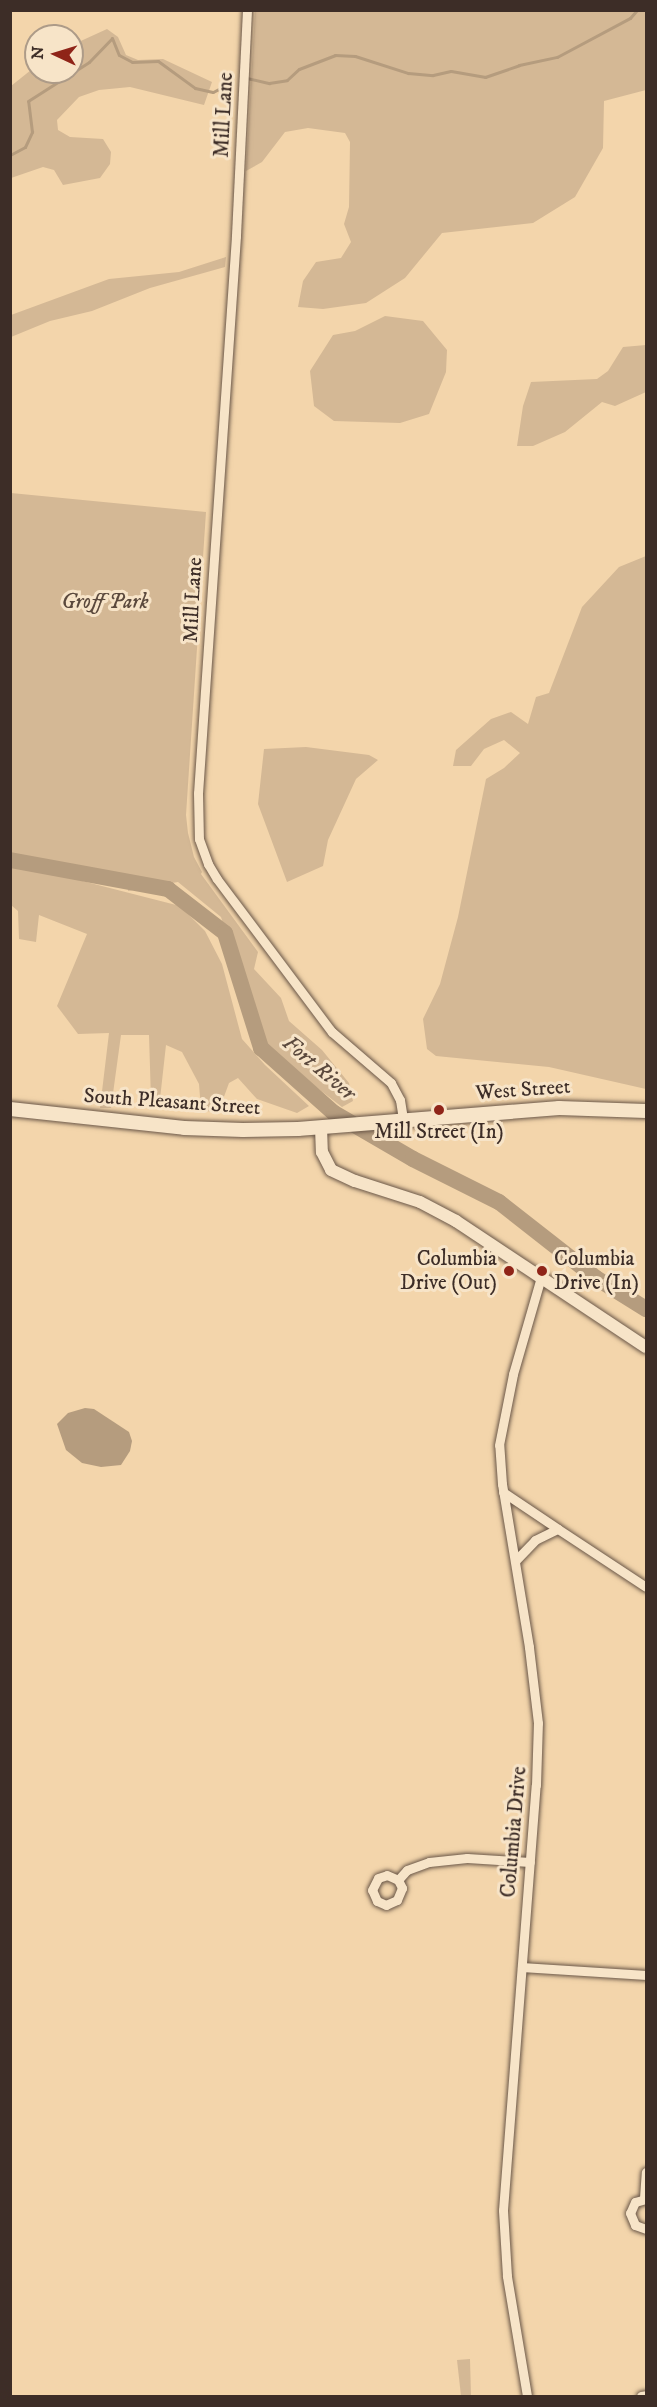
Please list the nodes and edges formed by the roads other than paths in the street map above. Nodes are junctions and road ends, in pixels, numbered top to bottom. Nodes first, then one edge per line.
1 (247, 10) edge
2 (10, 1109) edge
3 (646, 1111) edge
4 (403, 1119) junction
5 (327, 1126) junction
6 (541, 1277) junction
7 (646, 1347) edge
8 (503, 1492) junction
9 (558, 1529) junction
10 (514, 1560) junction
11 (646, 1587) edge
12 (530, 1862) junction
13 (398, 1880) dead end
14 (522, 1966) junction
15 (646, 1975) edge
16 (646, 2172) edge
17 (645, 2198) edge
18 (646, 2229) edge
19 (646, 2395) edge
20 (527, 2397) edge
21 (641, 2397) edge

1 - 4 street, Mill Lane
2 - 5 main road, South Pleasant Street
3 - 4 main road, West Street
4 - 5 main road, South Pleasant Street
5 - 6 street
6 - 7 street
6 - 8 street, Columbia Drive
8 - 9 street
8 - 10 street, Columbia Drive
9 - 10 street
9 - 11 street
10 - 12 street, Columbia Drive
12 - 13 street
12 - 14 street, Columbia Drive
14 - 15 street
14 - 20 street, Columbia Drive
16 - 17 street
17 - 18 street
19 - 21 street

